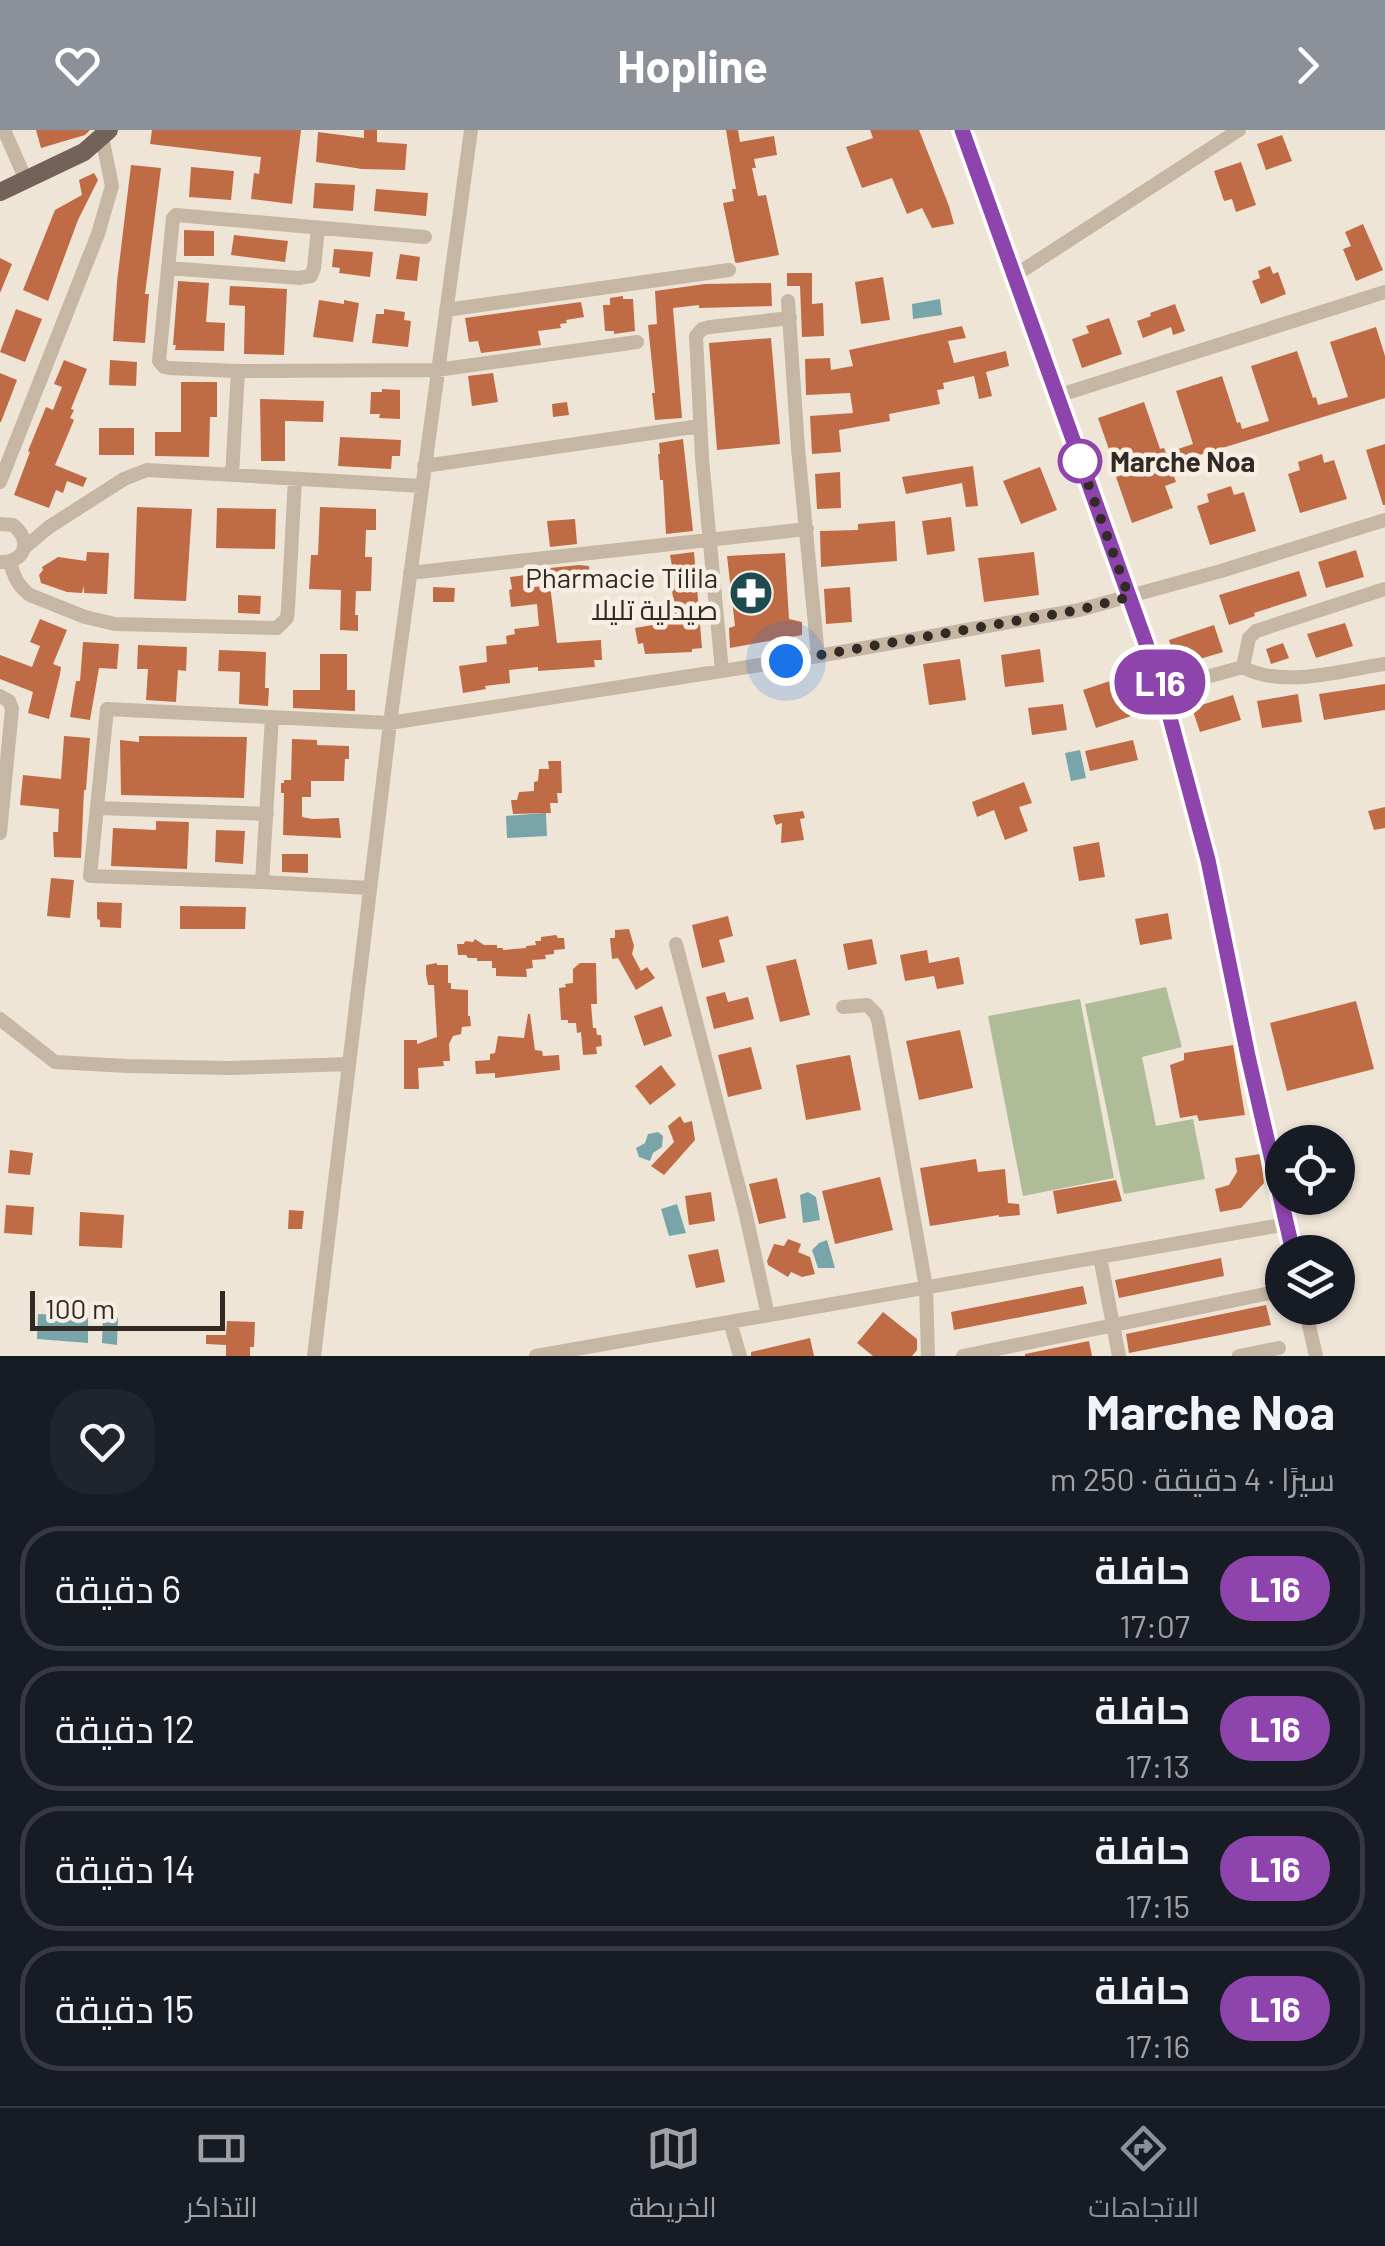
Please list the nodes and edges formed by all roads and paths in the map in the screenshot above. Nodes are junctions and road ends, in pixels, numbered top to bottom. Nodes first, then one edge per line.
1 (4, 130) edge
2 (472, 130) edge
3 (962, 130) edge
4 (1239, 130) edge
5 (106, 134) edge
6 (26, 180) junction
7 (0, 192) edge
8 (318, 228) junction
9 (425, 238) dead end
10 (168, 268) junction
11 (729, 270) dead end
12 (1014, 276) junction
13 (1385, 292) edge
14 (788, 300) dead end
15 (446, 310) junction
16 (790, 318) junction
17 (637, 342) dead end
18 (437, 370) junction
19 (238, 371) junction
20 (1057, 396) junction
21 (700, 426) junction
22 (424, 466) junction
23 (232, 475) junction
24 (295, 479) junction
25 (0, 482) edge
26 (422, 486) junction
27 (1385, 520) edge
28 (0, 524) edge
29 (806, 529) junction
30 (710, 540) junction
31 (24, 548) junction
32 (5, 562) edge
33 (410, 573) junction
34 (1385, 589) edge
35 (1129, 597) junction
36 (818, 656) junction
37 (1385, 664) edge
38 (1243, 666) junction
39 (722, 671) junction
40 (1162, 688) junction
41 (0, 696) edge
42 (272, 717) junction
43 (390, 722) junction
44 (97, 808) junction
45 (268, 814) junction
46 (0, 833) edge
47 (262, 882) junction
48 (370, 888) junction
49 (676, 944) dead end
50 (843, 1007) dead end
51 (0, 1019) edge
52 (349, 1064) junction
53 (1286, 1224) junction
54 (1289, 1235) edge
55 (1100, 1257) junction
56 (926, 1288) junction
57 (1265, 1295) edge
58 (768, 1315) junction
59 (730, 1322) junction
60 (1112, 1325) junction
61 (1309, 1325) edge
62 (1278, 1348) dead end
63 (314, 1356) edge
64 (536, 1356) edge
65 (740, 1356) edge
66 (928, 1356) edge
67 (964, 1356) edge
68 (1119, 1356) edge
69 (1239, 1356) edge
70 (1316, 1356) edge

1 - 6 street
2 - 15 street
3 - 12 street
4 - 12 street
5 - 6 main road
5 - 25 street
6 - 7 main road
8 - 9 street
8 - 10 street
8 - 10 street
10 - 19 street
11 - 15 street
12 - 20 street
13 - 20 street
14 - 16 street
15 - 18 street
16 - 21 street
16 - 29 street
17 - 18 street
18 - 19 street
18 - 22 street
19 - 23 street
20 - 35 street
21 - 22 street
21 - 30 street
22 - 26 street
23 - 24 street
23 - 31 street
24 - 26 street
24 - 32 street
26 - 33 street
27 - 35 street
28 - 31 street
29 - 30 street
29 - 36 street
30 - 33 street
30 - 39 street
31 - 32 street
33 - 43 street
34 - 38 street
35 - 36 street
35 - 40 street
36 - 39 street
37 - 38 street
38 - 40 street
39 - 43 street
40 - 53 street
41 - 46 street
42 - 43 street
42 - 44 street
42 - 45 street
43 - 48 street
44 - 45 street
44 - 47 street
45 - 47 street
47 - 48 street
48 - 52 street
49 - 58 street
50 - 56 street
51 - 52 street
52 - 63 street
53 - 54 street
53 - 55 street
55 - 56 street
55 - 60 street
56 - 58 street
56 - 66 street
57 - 60 street
58 - 59 street
59 - 64 street
59 - 65 street
60 - 67 street
60 - 68 street
61 - 70 street
62 - 69 street

